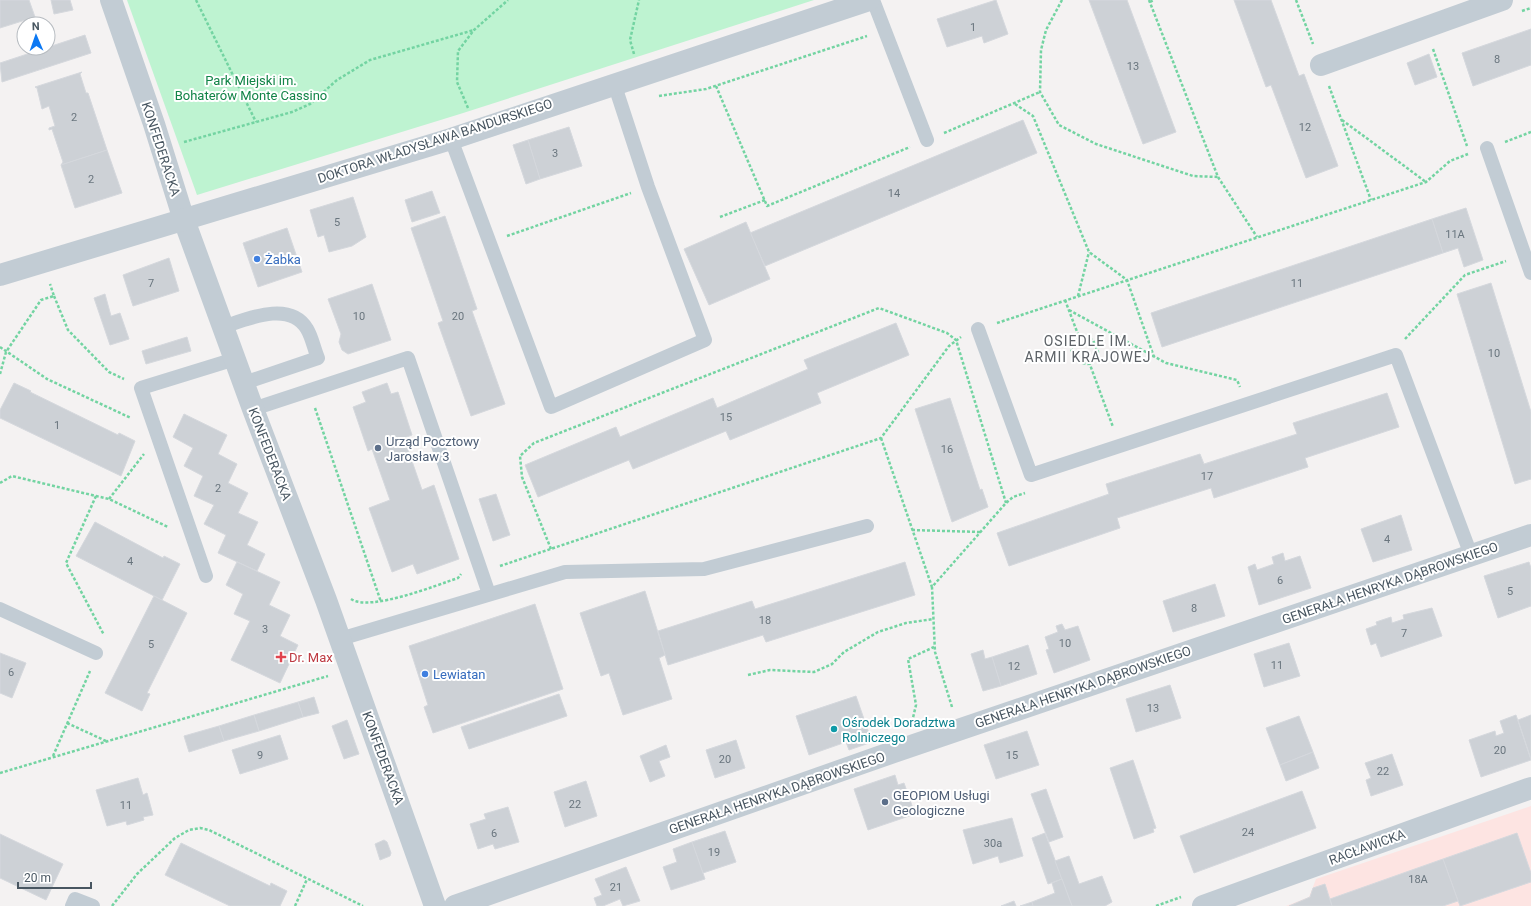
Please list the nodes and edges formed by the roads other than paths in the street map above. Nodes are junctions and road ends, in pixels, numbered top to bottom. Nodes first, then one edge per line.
1 (111, 0) edge
2 (869, 0) edge
3 (873, 0) edge
4 (1510, 7) edge
5 (1321, 65) road end
6 (614, 83) junction
7 (451, 139) junction
8 (927, 140) road end
9 (1487, 148) dead end
10 (184, 220) junction
11 (1531, 273) edge
12 (0, 275) edge
13 (223, 327) junction
14 (978, 329) dead end
15 (235, 359) junction
16 (244, 383) junction
17 (253, 409) junction
18 (867, 526) dead end
19 (1531, 535) edge
20 (1472, 555) junction
21 (206, 576) dead end
22 (489, 594) junction
23 (0, 609) edge
24 (340, 639) junction
25 (96, 653) dead end
26 (1531, 788) edge
27 (72, 906) edge
28 (93, 906) edge
29 (435, 906) edge
30 (455, 906) edge
31 (1203, 906) edge

1 - 10 street, KONFEDERACKA
2 - 6 street, DOKTORA WŁADYSŁAWA BANDURSKIEGO
3 - 8 lane
4 - 5 street
6 - 7 street, DOKTORA WŁADYSŁAWA BANDURSKIEGO
6 - 7 lane
7 - 10 street, DOKTORA WŁADYSŁAWA BANDURSKIEGO
9 - 11 lane
10 - 12 street, DOKTORA WŁADYSŁAWA BANDURSKIEGO
10 - 13 street, KONFEDERACKA
13 - 15 street, KONFEDERACKA
13 - 16 lane
14 - 20 lane
15 - 16 street, KONFEDERACKA
15 - 21 lane
16 - 17 street, KONFEDERACKA
17 - 22 lane
17 - 24 street, KONFEDERACKA
18 - 22 lane
19 - 20 street, GENERAŁA HENRYKA DĄBROWSKIEGO
20 - 30 street, GENERAŁA HENRYKA DĄBROWSKIEGO
22 - 24 lane
23 - 25 lane
24 - 29 street, KONFEDERACKA
26 - 31 street, RACŁAWICKA
27 - 28 lane

